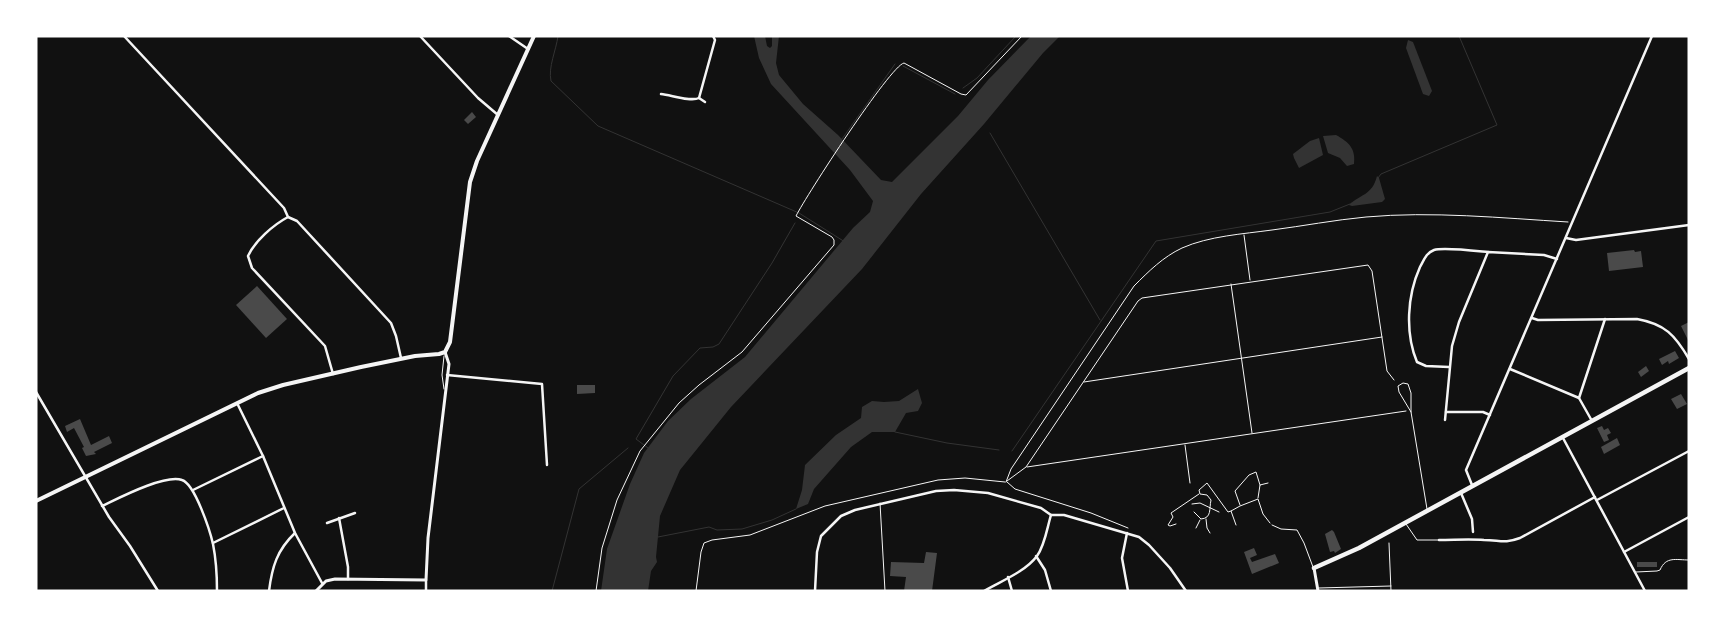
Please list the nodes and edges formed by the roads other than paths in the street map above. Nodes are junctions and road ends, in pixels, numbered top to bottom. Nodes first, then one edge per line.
1 (124, 36) edge
2 (420, 36) edge
3 (508, 36) edge
4 (534, 36) edge
5 (713, 36) edge
6 (1652, 36) edge
7 (528, 49) junction
8 (661, 94) dead end
9 (699, 98) junction
10 (705, 102) dead end
11 (498, 115) junction
12 (288, 217) junction
13 (1689, 225) edge
14 (1566, 238) junction
15 (1488, 252) junction
16 (1557, 259) junction
17 (1532, 318) junction
18 (1605, 319) junction
19 (445, 352) junction
20 (401, 358) junction
21 (1689, 359) edge
22 (1450, 367) junction
23 (1510, 368) junction
24 (1689, 368) edge
25 (333, 374) junction
26 (448, 374) junction
27 (446, 391) junction
28 (36, 392) edge
29 (1579, 398) junction
30 (237, 403) junction
31 (1411, 412) junction
32 (1446, 412) junction
33 (1490, 415) junction
34 (1445, 420) dead end
35 (1592, 421) junction
36 (1562, 437) junction
37 (1689, 451) edge
38 (263, 456) junction
39 (546, 465) dead end
40 (86, 477) junction
41 (1472, 486) junction
42 (193, 490) junction
43 (1460, 492) junction
44 (1594, 497) junction
45 (1597, 500) junction
46 (36, 501) edge
47 (880, 503) junction
48 (102, 506) junction
49 (284, 508) junction
50 (1427, 510) junction
51 (354, 513) dead end
52 (1051, 515) junction
53 (1689, 517) edge
54 (339, 518) junction
55 (327, 523) dead end
56 (1405, 523) junction
57 (1272, 525) road end
58 (1473, 532) dead end
59 (1127, 533) junction
60 (295, 534) junction
61 (1439, 540) joint
62 (213, 543) junction
63 (1389, 543) dead end
64 (1624, 552) junction
65 (1036, 556) junction
66 (1689, 560) edge
67 (1314, 568) junction
68 (1635, 572) junction
69 (1008, 577) junction
70 (348, 579) junction
71 (426, 580) junction
72 (322, 583) junction
73 (1391, 586) junction
74 (1318, 589) edge
75 (158, 591) edge
76 (217, 591) edge
77 (269, 591) edge
78 (316, 591) edge
79 (426, 591) edge
80 (815, 591) edge
81 (885, 591) edge
82 (984, 591) edge
83 (1012, 591) edge
84 (1051, 591) edge
85 (1128, 591) edge
86 (1186, 591) edge
87 (1391, 591) edge
88 (1645, 591) edge

1 - 12 street
2 - 11 street
3 - 7 street
4 - 7 main road
5 - 9 street
6 - 14 street
7 - 11 main road
8 - 9 street
9 - 10 street
11 - 19 main road
12 - 20 street
12 - 25 street
13 - 14 street
14 - 16 street
15 - 16 street
15 - 22 street
15 - 22 street
16 - 17 street
17 - 18 street
17 - 23 street
18 - 21 street
18 - 29 street
19 - 20 main road
19 - 26 street
19 - 27 lane
20 - 25 main road
22 - 32 street
23 - 29 street
23 - 33 street
24 - 35 main road
25 - 30 main road
26 - 27 street
26 - 39 street
27 - 71 street
28 - 40 street
29 - 35 street
30 - 38 street
30 - 40 main road
31 - 31 lane
31 - 50 lane
32 - 33 street
32 - 34 street
33 - 41 street
35 - 36 main road
36 - 41 main road
36 - 44 street
37 - 45 street
38 - 42 street
38 - 49 street
40 - 46 main road
40 - 48 street
41 - 43 main road
42 - 48 street
42 - 62 street
43 - 50 main road
43 - 58 street
44 - 45 street
44 - 61 street
45 - 64 street
47 - 52 street
47 - 80 street
47 - 81 lane
48 - 75 street
49 - 60 street
49 - 62 street
50 - 56 main road
51 - 54 street
52 - 59 street
52 - 65 street
53 - 64 street
54 - 55 street
54 - 70 street
56 - 61 lane
56 - 67 main road
57 - 67 lane
59 - 85 street
59 - 86 street
60 - 72 street
60 - 77 street
62 - 76 street
63 - 73 lane
64 - 68 street
65 - 69 street
65 - 84 street
66 - 68 lane
67 - 74 street
68 - 88 street
69 - 82 street
69 - 83 street
70 - 71 street
70 - 72 street
71 - 79 street
72 - 78 street
73 - 74 lane
73 - 87 lane

